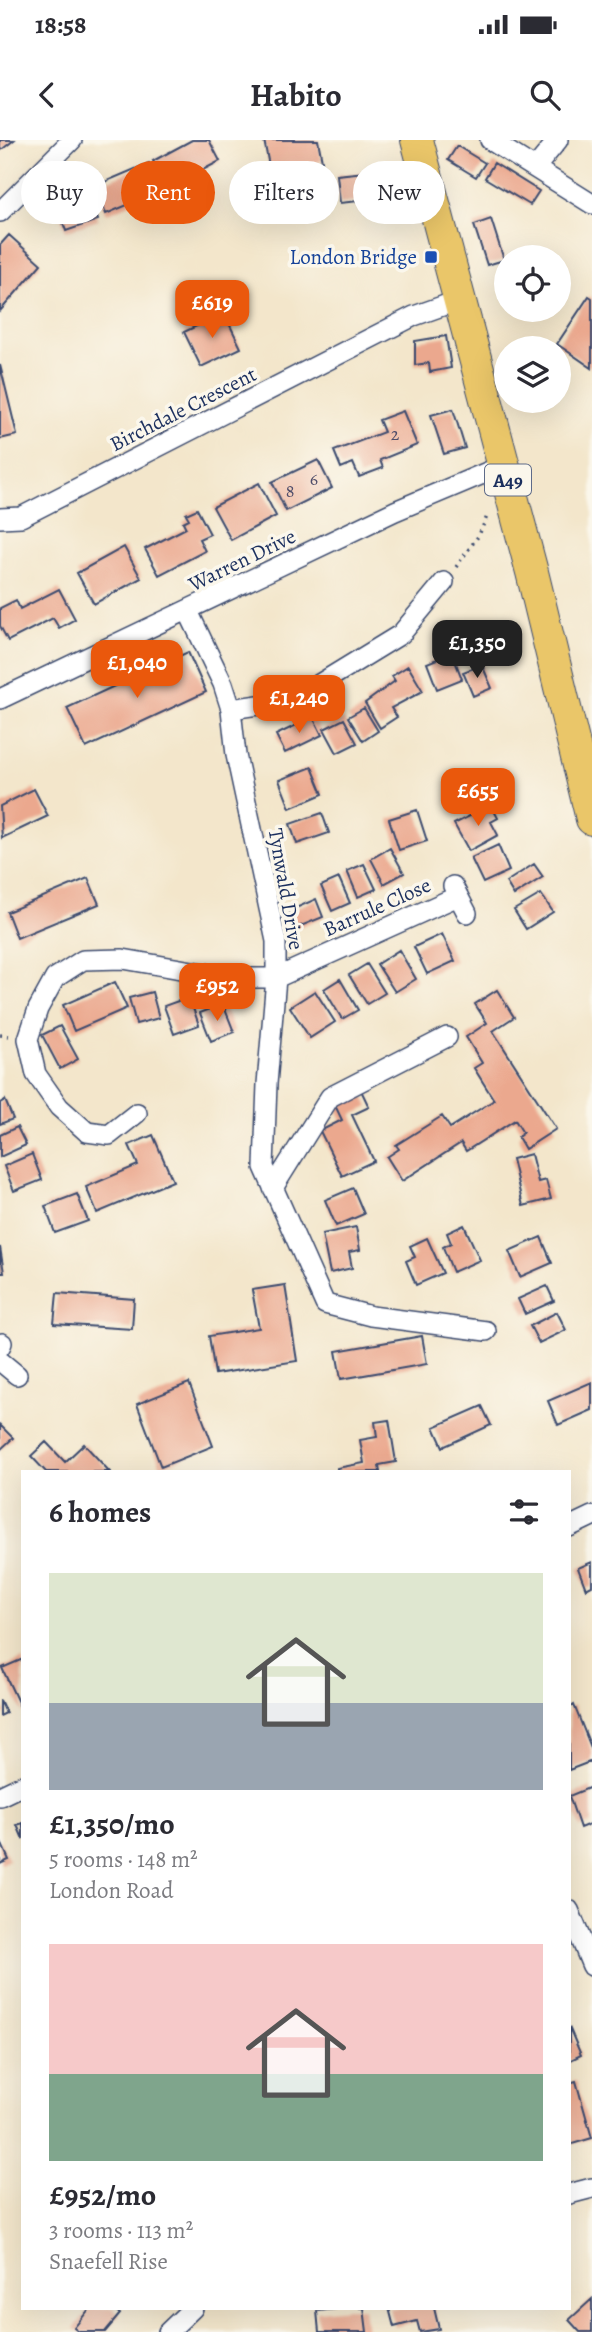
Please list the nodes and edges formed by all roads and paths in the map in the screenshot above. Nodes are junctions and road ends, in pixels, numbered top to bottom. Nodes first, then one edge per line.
1 (72, 140) edge
2 (490, 140) edge
3 (558, 140) edge
4 (421, 141) edge
5 (537, 167) junction
6 (592, 204) edge
7 (0, 212) edge
8 (462, 299) junction
9 (505, 465) junction
10 (489, 511) dead end
11 (0, 518) edge
12 (444, 582) joint
13 (188, 611) junction
14 (0, 699) edge
15 (231, 709) junction
16 (592, 820) edge
17 (459, 898) dead end
18 (276, 978) junction
19 (447, 1037) dead end
20 (137, 1113) dead end
21 (273, 1188) junction
22 (486, 1331) dead end
23 (1, 1350) edge
24 (17, 1375) dead end
25 (592, 1516) edge
26 (571, 1526) edge
27 (21, 1786) edge
28 (0, 1796) edge
29 (571, 1915) edge
30 (592, 1966) edge
31 (592, 2189) edge
32 (571, 2194) edge
33 (191, 2310) edge
34 (168, 2332) edge

1 - 7 street
2 - 5 street
3 - 5 street
4 - 8 highway, A49
5 - 6 street
8 - 9 highway, A49
8 - 11 street, Birchdale Crescent
9 - 13 street, Warren Drive
9 - 16 highway, A49
10 - 12 path
12 - 15 street
13 - 14 street, Warren Drive
13 - 15 street, Tynwald Drive
15 - 18 street, Tynwald Drive
17 - 18 street, Barrule Close
18 - 20 street
18 - 21 street, Tynwald Drive
19 - 21 street
21 - 22 street, Tynwald Drive
23 - 24 street
25 - 26 street
27 - 28 street
29 - 30 street
31 - 32 street
33 - 34 street

